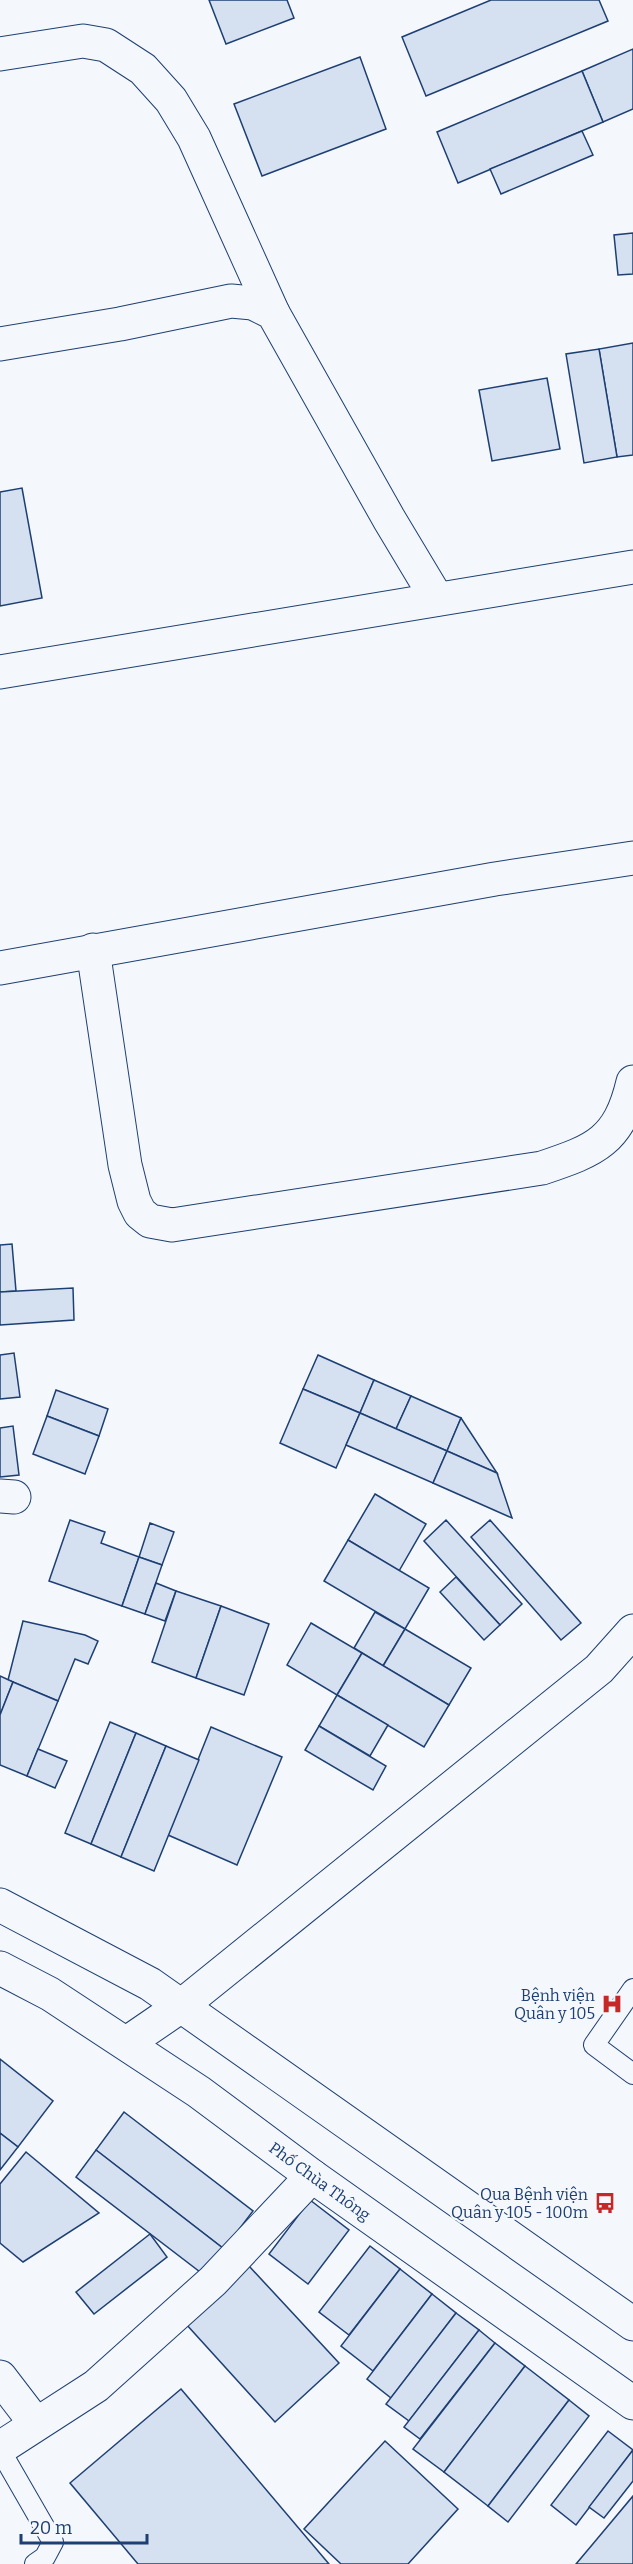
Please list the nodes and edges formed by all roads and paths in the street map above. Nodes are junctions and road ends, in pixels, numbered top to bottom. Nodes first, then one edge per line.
1 (0, 54) edge
2 (273, 312) junction
3 (0, 344) edge
4 (633, 567) edge
5 (437, 599) junction
6 (0, 672) edge
7 (633, 858) edge
8 (93, 950) junction
9 (0, 968) edge
10 (633, 1082) edge
11 (633, 1631) edge
12 (0, 1905) edge
13 (0, 1968) edge
14 (633, 1989) edge
15 (181, 2006) junction
16 (127, 2043) junction
17 (633, 2074) edge
18 (312, 2176) junction
19 (633, 2324) edge
20 (0, 2377) edge
21 (633, 2403) edge
22 (36, 2424) junction
23 (0, 2449) edge
24 (35, 2564) edge

1 - 2 main road
2 - 3 main road
2 - 5 main road
4 - 5 main road
5 - 6 main road
7 - 8 main road
8 - 9 main road
8 - 10 main road
11 - 15 main road
12 - 15 main road
13 - 16 main road, Phố Chùa Thông
14 - 17 lane
15 - 16 main road
15 - 19 main road
16 - 18 main road, Phố Chùa Thông
18 - 21 main road, Phố Chùa Thông
18 - 22 main road
20 - 22 main road
22 - 23 main road
23 - 24 lane

